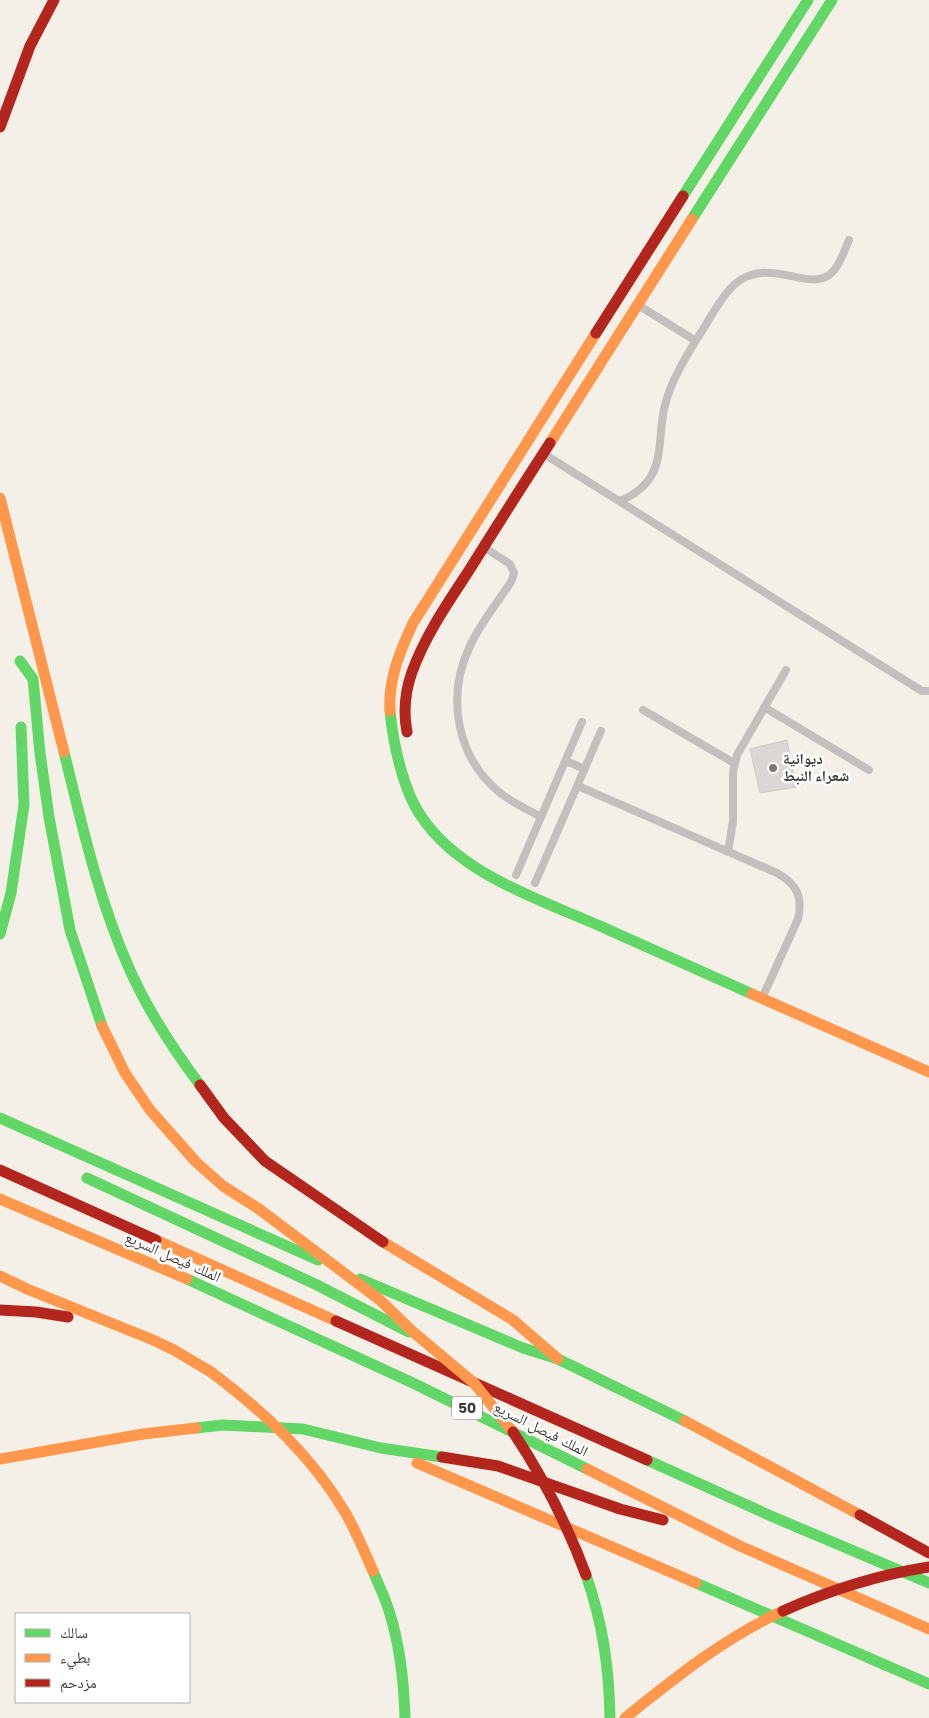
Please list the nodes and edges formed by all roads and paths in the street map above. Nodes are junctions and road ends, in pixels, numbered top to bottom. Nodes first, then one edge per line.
1 (54, 0) edge
2 (808, 0) edge
3 (832, 0) edge
4 (0, 127) edge
5 (850, 240) dead end
6 (637, 305) junction
7 (696, 341) junction
8 (526, 442) junction
9 (542, 452) junction
10 (0, 498) edge
11 (620, 501) junction
12 (0, 536) edge
13 (475, 541) junction
14 (5, 565) dead end
15 (786, 670) dead end
16 (21, 680) dead end
17 (929, 691) edge
18 (764, 707) junction
19 (643, 710) dead end
20 (21, 720) dead end
21 (582, 722) dead end
22 (601, 731) dead end
23 (408, 739) dead end
24 (566, 761) junction
25 (734, 763) junction
26 (585, 769) junction
27 (869, 770) dead end
28 (578, 786) junction
29 (541, 817) junction
30 (728, 852) junction
31 (505, 869) dead end
32 (516, 875) junction
33 (539, 885) joint
34 (0, 934) edge
35 (762, 998) junction
36 (929, 1072) edge
37 (0, 1118) edge
38 (0, 1170) edge
39 (76, 1172) dead end
40 (0, 1199) edge
41 (0, 1276) edge
42 (0, 1310) edge
43 (108, 1322) junction
44 (417, 1335) junction
45 (558, 1358) junction
46 (381, 1448) junction
47 (0, 1459) edge
48 (713, 1533) junction
49 (929, 1553) edge
50 (929, 1567) edge
51 (929, 1583) edge
52 (929, 1629) edge
53 (929, 1684) edge
54 (405, 1718) edge
55 (610, 1718) edge
56 (625, 1718) edge

1 - 4 main road
2 - 8 main road
3 - 6 main road
5 - 7 lane
6 - 7 lane
6 - 9 main road
7 - 11 lane
8 - 9 lane
8 - 13 main road
9 - 11 lane
9 - 13 main road
10 - 45 main road
11 - 17 lane
12 - 14 main road
13 - 23 main road
13 - 29 lane
13 - 35 main road
15 - 18 lane
16 - 44 main road, bridge
18 - 25 lane
18 - 27 lane
19 - 25 lane
20 - 34 main road
21 - 24 lane
22 - 26 lane
24 - 26 lane
24 - 29 lane
25 - 30 lane
26 - 28 lane
28 - 30 lane
28 - 33 lane
29 - 32 lane
30 - 35 lane
31 - 32 main road
32 - 33 main road
35 - 36 main road
37 - 45 main road
38 - 51 main road, الملك فيصل السريع / 50
39 - 44 main road, bridge
40 - 48 main road, الملك فيصل السريع / 50
41 - 43 main road
42 - 43 main road
43 - 54 main road, bridge
44 - 55 main road, bridge
45 - 49 main road
46 - 47 main road
46 - 48 main road
46 - 53 main road
48 - 52 main road, الملك فيصل السريع / 50
50 - 56 main road, bridge

